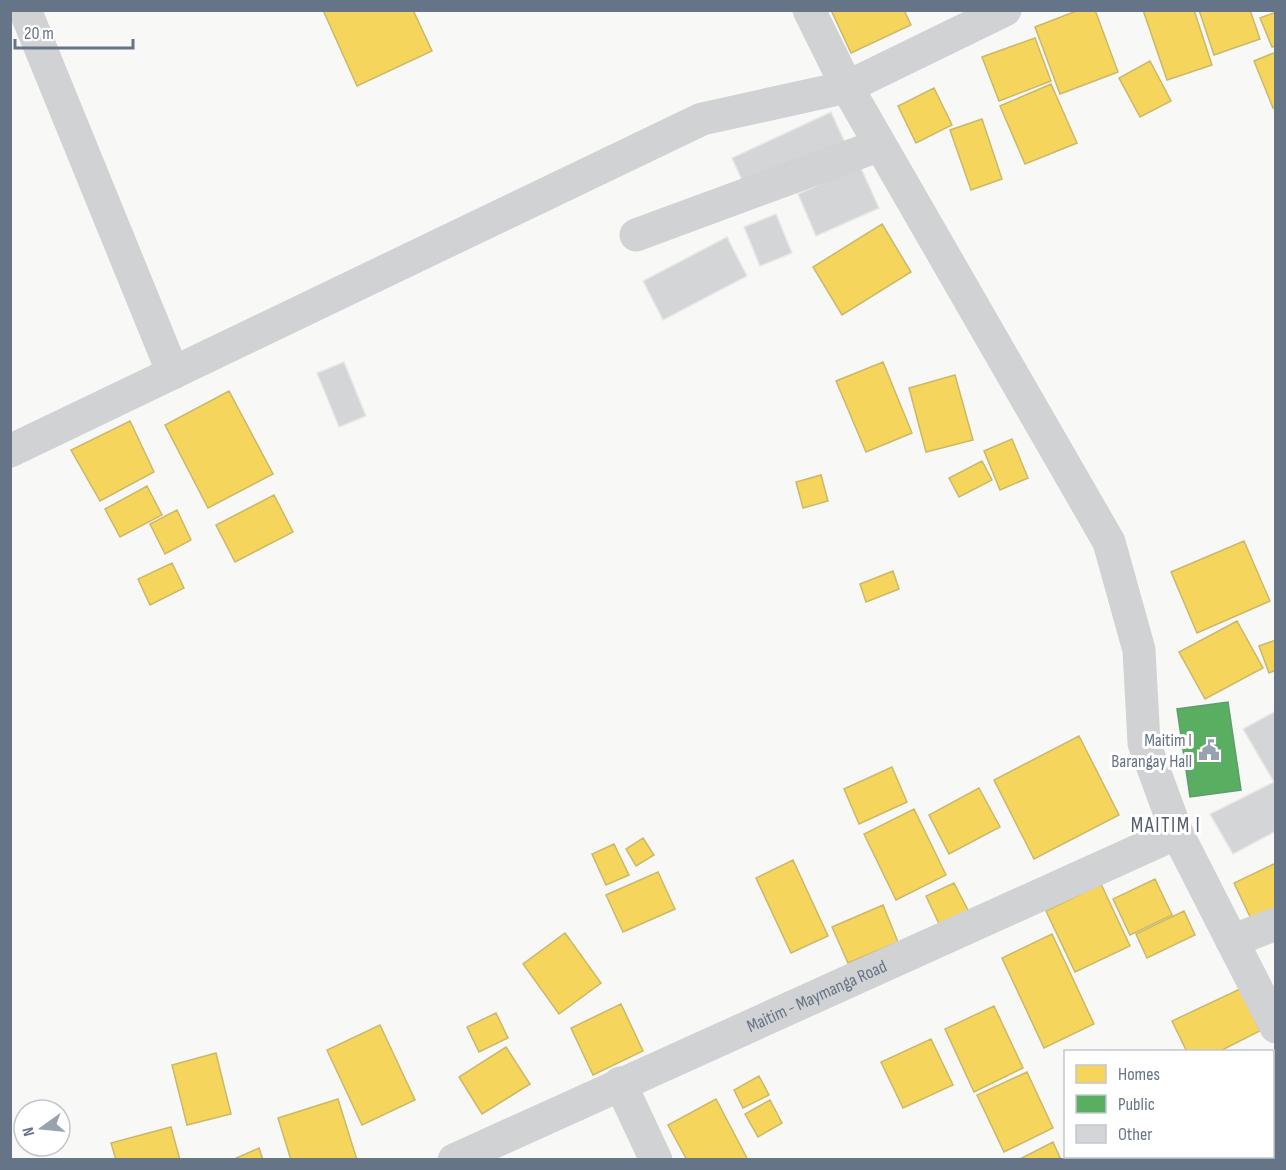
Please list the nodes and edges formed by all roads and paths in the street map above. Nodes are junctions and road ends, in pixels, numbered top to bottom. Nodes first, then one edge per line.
1 (25, 10) edge
2 (808, 10) edge
3 (1005, 10) edge
4 (847, 87) junction
5 (880, 145) junction
6 (636, 235) dead end
7 (173, 373) junction
8 (10, 451) edge
9 (1177, 833) junction
10 (1275, 924) edge
11 (1232, 941) junction
12 (1275, 1027) edge
13 (620, 1083) junction
14 (454, 1160) edge
15 (656, 1160) edge

1 - 7 street
2 - 4 street
3 - 4 street
4 - 5 street
4 - 7 street
5 - 6 street
5 - 9 street
7 - 8 street
9 - 11 street
9 - 13 street, Maitim - Maymanga Road
10 - 11 street
11 - 12 street
13 - 14 street, Maitim - Maymanga Road
13 - 15 street

